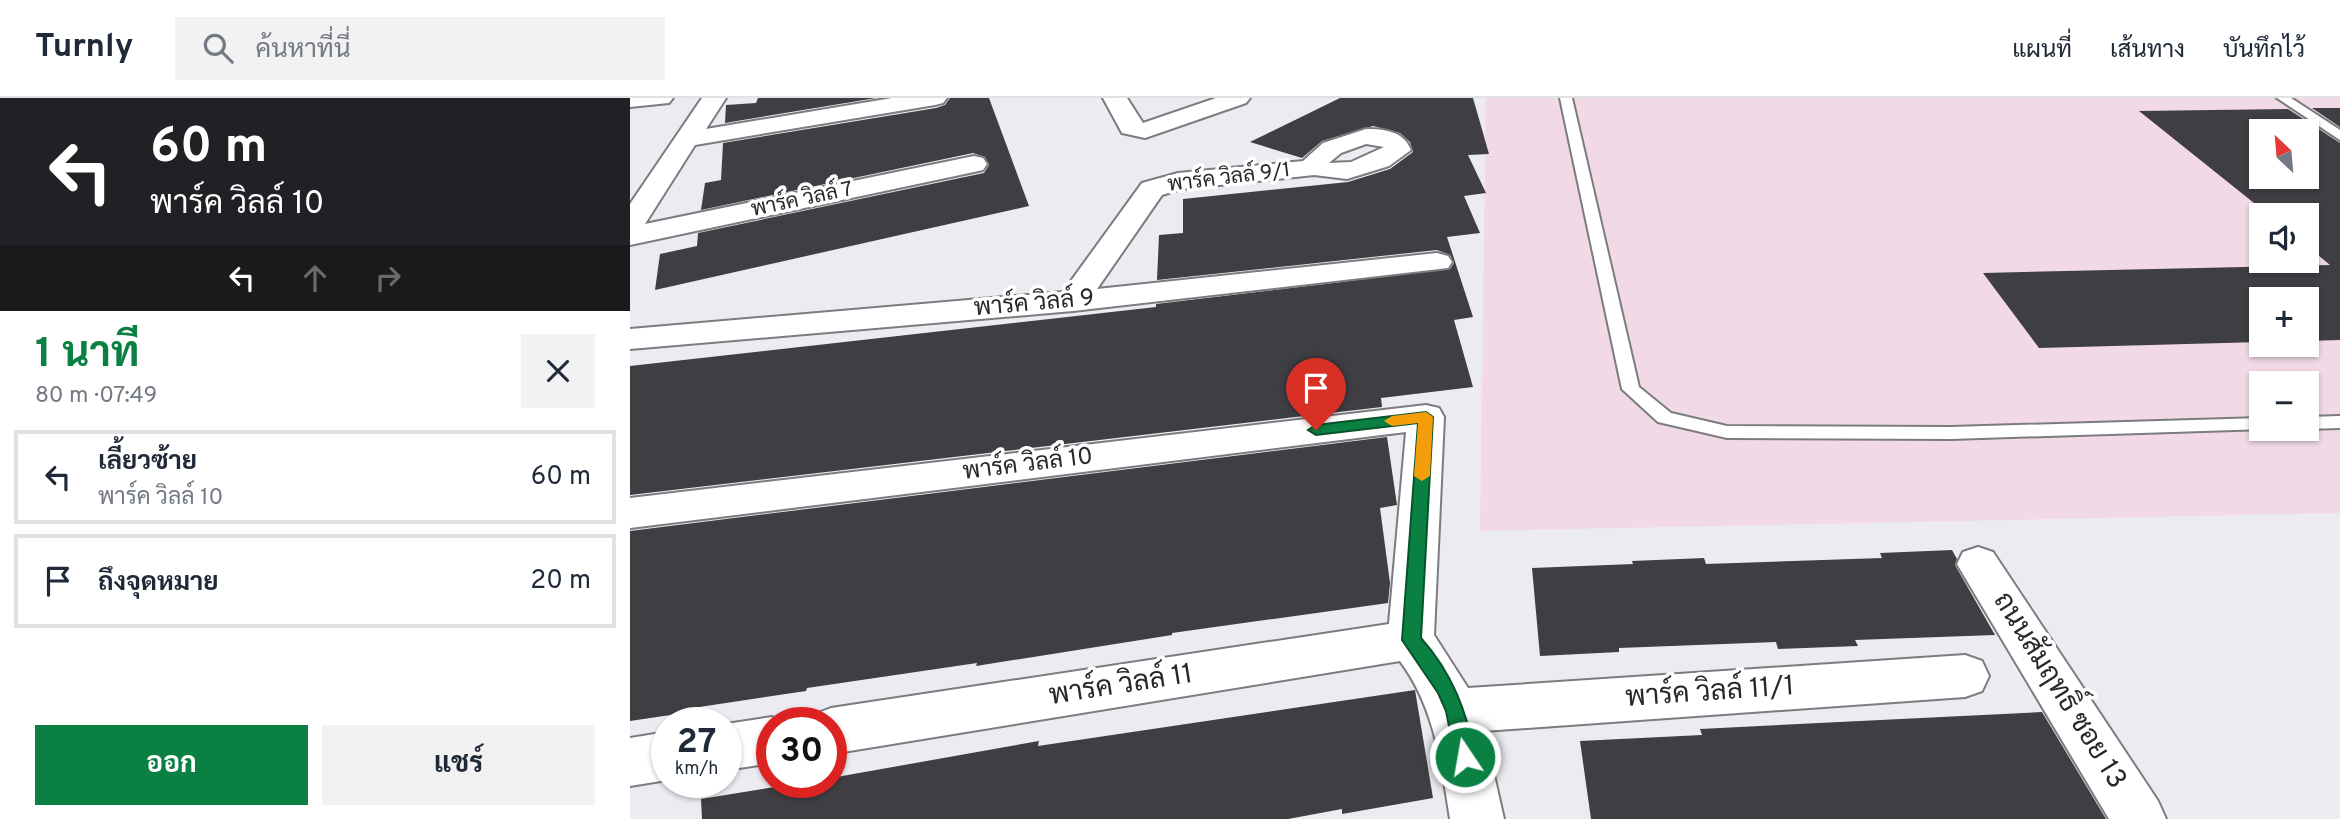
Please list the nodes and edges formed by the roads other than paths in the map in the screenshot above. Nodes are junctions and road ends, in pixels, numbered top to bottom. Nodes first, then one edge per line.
1 (661, 98) edge
2 (714, 98) edge
3 (935, 98) edge
4 (1115, 98) edge
5 (1238, 98) edge
6 (1566, 98) edge
7 (2283, 98) edge
8 (630, 100) edge
9 (2340, 136) edge
10 (688, 139) junction
11 (974, 164) dead end
12 (1317, 167) dead end
13 (667, 169) junction
14 (630, 172) edge
15 (630, 225) edge
16 (630, 236) edge
17 (1437, 262) dead end
18 (1073, 301) junction
19 (630, 339) edge
20 (2340, 422) edge
21 (2319, 423) edge
22 (2249, 424) edge
23 (630, 513) edge
24 (1979, 564) dead end
25 (1411, 640) junction
26 (1965, 676) dead end
27 (1456, 711) junction
28 (847, 728) edge
29 (651, 759) edge
30 (630, 762) edge
31 (1477, 819) edge
32 (2139, 819) edge

1 - 8 street
2 - 10 street
3 - 10 street
4 - 5 street
6 - 22 lane
7 - 9 lane
10 - 13 street
11 - 16 street, พาร์ค วิลล์ 7
12 - 18 street, พาร์ค วิลล์ 9/1
13 - 14 street
13 - 15 street
17 - 18 street, พาร์ค วิลล์ 9
18 - 19 street, พาร์ค วิลล์ 9
20 - 21 lane
23 - 25 street, พาร์ค วิลล์ 10
24 - 32 street, ถนนสัมฤทธิ์ ซอย 13
25 - 27 street
25 - 28 street, พาร์ค วิลล์ 11
26 - 27 street, พาร์ค วิลล์ 11/1
27 - 31 street
29 - 30 street

